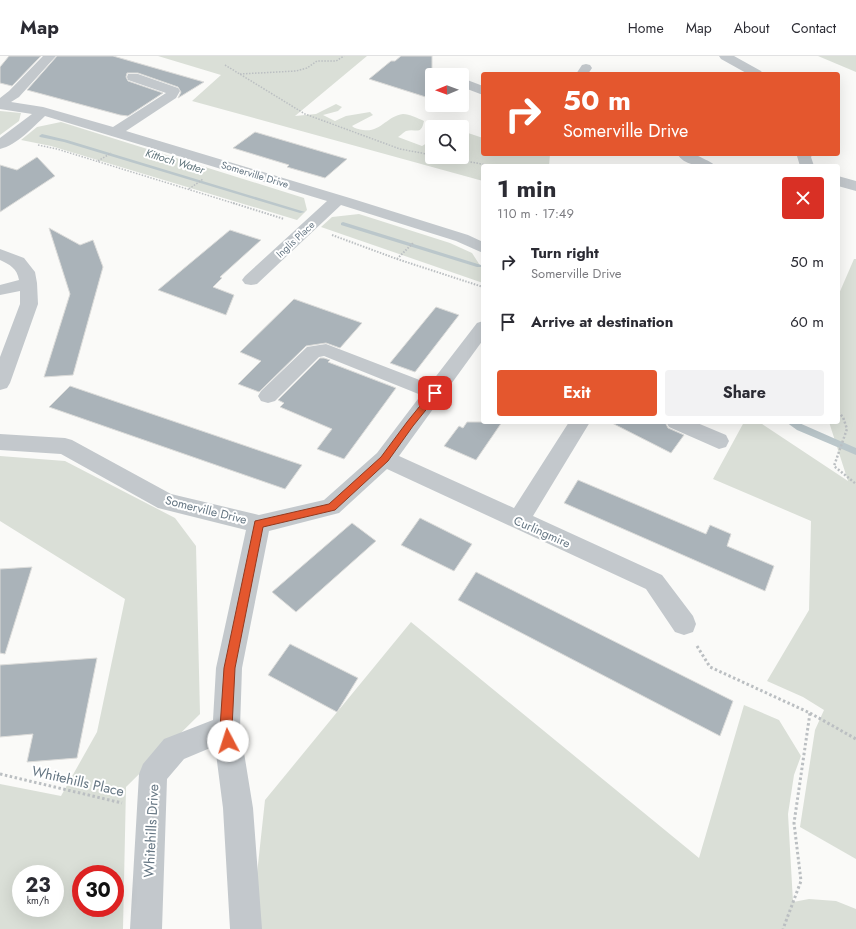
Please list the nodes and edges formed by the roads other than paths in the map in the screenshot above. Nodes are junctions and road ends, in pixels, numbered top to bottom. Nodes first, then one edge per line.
1 (50, 56) edge
2 (725, 56) edge
3 (753, 72) edge
4 (133, 77) dead end
5 (469, 85) edge
6 (481, 90) edge
7 (0, 104) edge
8 (43, 111) junction
9 (114, 132) junction
10 (4, 142) edge
11 (687, 156) edge
12 (703, 164) edge
13 (840, 182) edge
14 (856, 186) edge
15 (338, 199) junction
16 (481, 247) edge
17 (0, 254) edge
18 (251, 280) dead end
19 (28, 283) junction
20 (0, 290) edge
21 (481, 330) edge
22 (0, 383) edge
23 (435, 393) junction
24 (268, 396) dead end
25 (579, 424) edge
26 (681, 424) edge
27 (719, 441) dead end
28 (0, 442) edge
29 (385, 459) junction
30 (518, 521) junction
31 (259, 524) junction
32 (684, 624) road end
33 (226, 728) junction
34 (146, 929) edge
35 (246, 929) edge

1 - 7 street
2 - 3 street
4 - 9 street
5 - 6 street
7 - 8 street, Somerville Drive
8 - 9 street, Somerville Drive
8 - 10 street
9 - 15 street, Somerville Drive
11 - 12 street
13 - 14 street
15 - 16 street, Somerville Drive
15 - 18 street, Inglis Place
17 - 19 street
19 - 20 street
19 - 22 street
21 - 23 street, Somerville Drive
23 - 24 street
23 - 29 street, Somerville Drive
25 - 30 street
26 - 27 street
28 - 31 street, Somerville Drive
29 - 30 street, Curlingmire
29 - 31 street, Somerville Drive
30 - 32 street, Curlingmire
31 - 33 street
33 - 34 street, Whitehills Drive
33 - 35 street

